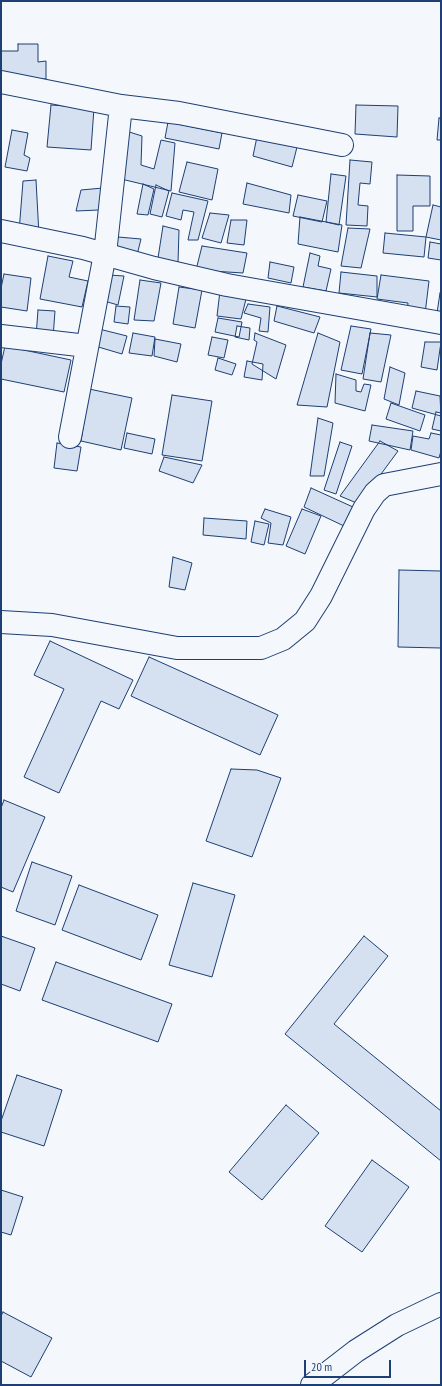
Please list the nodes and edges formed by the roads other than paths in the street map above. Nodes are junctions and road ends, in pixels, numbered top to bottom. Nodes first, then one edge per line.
1 (1, 82) edge
2 (121, 106) junction
3 (342, 145) dead end
4 (1, 231) edge
5 (105, 254) junction
6 (441, 323) edge
7 (1, 336) edge
8 (87, 346) junction
9 (70, 437) dead end
10 (441, 474) edge
11 (1, 622) edge
12 (441, 1304) edge
13 (312, 1385) edge

1 - 2 street
2 - 3 street
2 - 5 street
4 - 5 street
5 - 6 street
5 - 8 street
7 - 8 street
8 - 9 street
10 - 11 street
12 - 13 street

